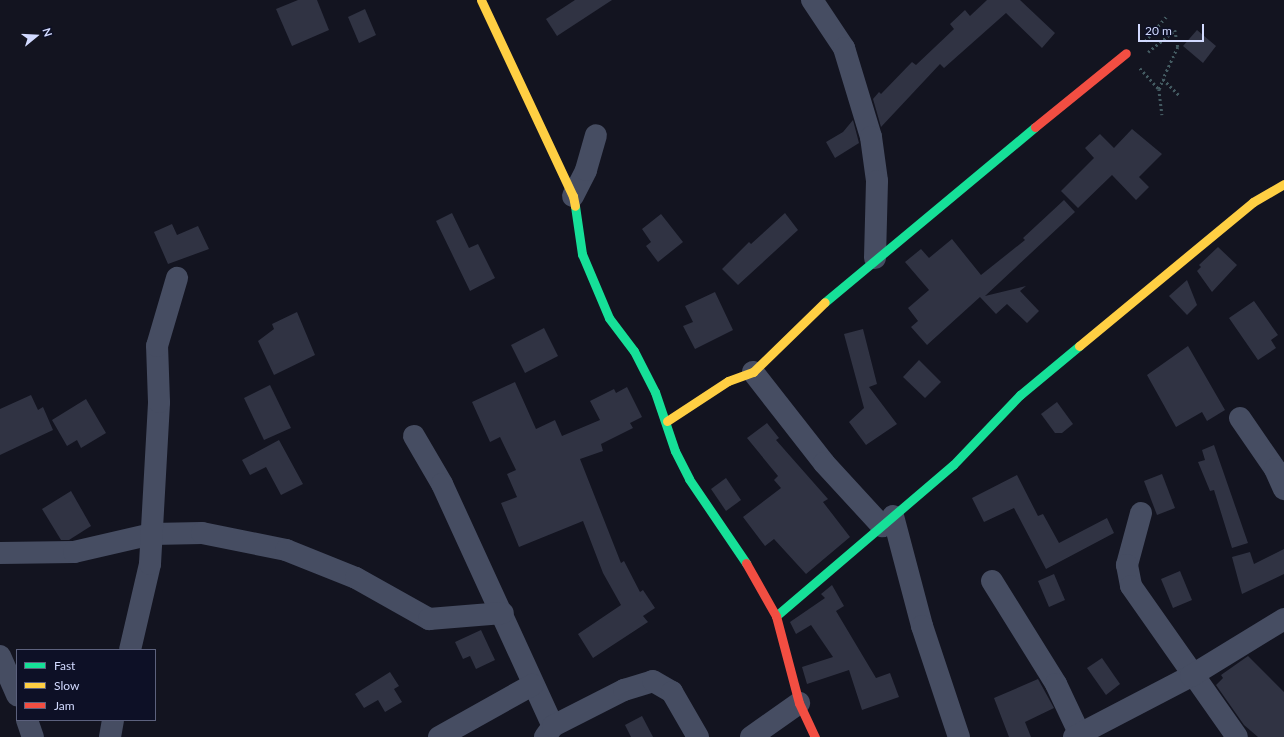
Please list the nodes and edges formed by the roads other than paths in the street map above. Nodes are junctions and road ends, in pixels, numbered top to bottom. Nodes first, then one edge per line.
1 (481, 0) edge
2 (812, 0) edge
3 (1126, 53) dead end
4 (596, 135) dead end
5 (1284, 184) edge
6 (572, 196) junction
7 (875, 258) junction
8 (177, 278) dead end
9 (753, 372) junction
10 (1240, 418) dead end
11 (666, 421) junction
12 (414, 436) dead end
13 (1284, 489) edge
14 (1141, 513) dead end
15 (887, 521) junction
16 (152, 534) junction
17 (0, 553) edge
18 (992, 581) dead end
19 (502, 613) junction
20 (776, 616) junction
21 (1284, 619) edge
22 (130, 649) edge
23 (0, 656) edge
24 (1191, 676) junction
25 (532, 685) junction
26 (16, 693) edge
27 (799, 703) junction
28 (27, 721) edge
29 (113, 721) edge
30 (549, 731) edge
31 (1078, 736) edge
32 (33, 737) edge
33 (110, 737) edge
34 (438, 737) edge
35 (698, 737) edge
36 (751, 737) edge
37 (816, 737) edge
38 (959, 737) edge
39 (1237, 737) edge

1 - 6 street
2 - 7 street
3 - 7 street
4 - 6 street
5 - 15 street
6 - 11 street
7 - 9 street
8 - 16 street
9 - 11 street
9 - 15 street
10 - 13 street
11 - 20 street
12 - 19 street
14 - 24 street
15 - 20 street
15 - 38 street
16 - 17 street
16 - 19 street
16 - 22 street
18 - 31 street
19 - 25 street
20 - 27 street
21 - 24 street
23 - 26 street
24 - 31 street
24 - 39 street
25 - 30 street
25 - 34 street
27 - 36 street
27 - 37 street
28 - 32 street
29 - 33 street
30 - 35 street

